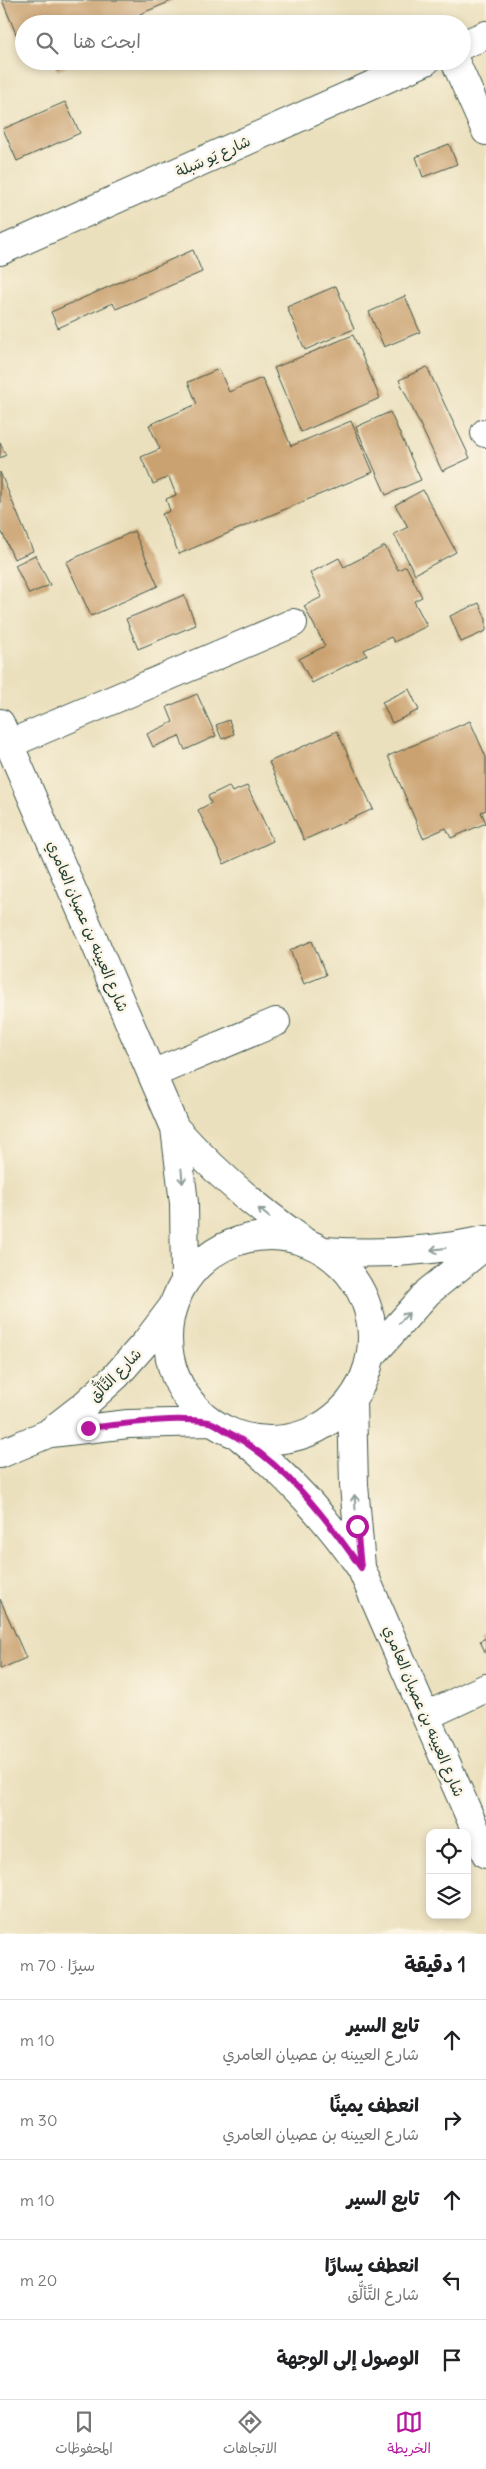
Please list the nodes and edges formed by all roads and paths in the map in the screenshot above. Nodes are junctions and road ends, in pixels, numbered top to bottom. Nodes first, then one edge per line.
1 (486, 35) edge
2 (471, 41) edge
3 (406, 70) edge
4 (459, 70) edge
5 (486, 131) edge
6 (0, 251) edge
7 (293, 623) dead end
8 (4, 734) edge
9 (276, 1022) dead end
10 (152, 1074) junction
11 (175, 1128) junction
12 (486, 1240) edge
13 (486, 1245) edge
14 (314, 1246) junction
15 (185, 1278) junction
16 (173, 1306) junction
17 (372, 1355) junction
18 (352, 1401) junction
19 (211, 1422) junction
20 (47, 1434) junction
21 (242, 1438) junction
22 (0, 1454) edge
23 (361, 1568) junction
24 (486, 1688) edge
25 (426, 1716) junction
26 (486, 1854) edge

1 - 2 street
3 - 6 street, شارع يَو سَبلة
4 - 5 street
7 - 8 street
8 - 10 street, شارع العيينه بن عصيان العامري
9 - 10 street
10 - 11 street, شارع العيينه بن عصيان العامري
14 -> 11 street, شارع العيينه بن عصيان العامري
11 -> 15 street, شارع العيينه بن عصيان العامري
12 -> 14 street
17 -> 13 street
14 - 15 street
14 - 17 street, شارع العيينه بن عصيان العامري
15 - 16 street
16 - 19 street
16 - 20 street, شارع التَّألُّق
17 - 18 street
18 - 21 street
23 -> 18 street, شارع العيينه بن عصيان العامري
19 - 20 street, شارع التَّألُّق
19 - 21 street
20 - 22 street, شارع التَّألُّق
21 - 23 street, شارع العيينه بن عصيان العامري
23 - 25 street, شارع العيينه بن عصيان العامري
24 - 25 street
25 - 26 street, شارع العيينه بن عصيان العامري

